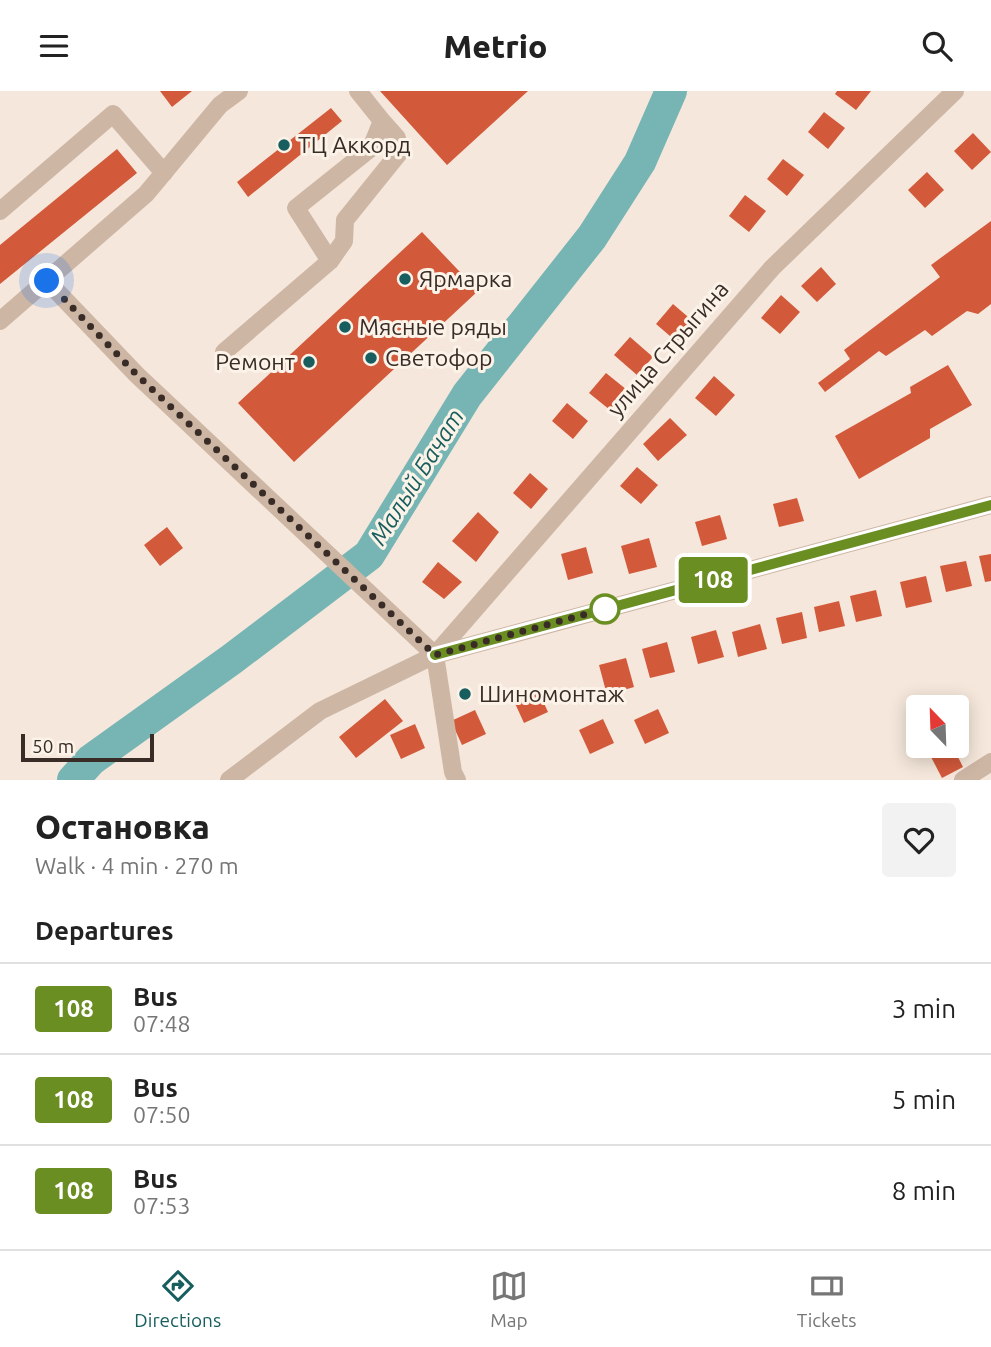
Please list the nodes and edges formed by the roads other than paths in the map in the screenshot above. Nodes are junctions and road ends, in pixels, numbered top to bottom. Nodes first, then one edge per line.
1 (239, 91) edge
2 (358, 91) edge
3 (955, 91) edge
4 (222, 98) edge
5 (382, 121) junction
6 (164, 173) junction
7 (0, 211) edge
8 (330, 261) junction
9 (47, 281) junction
10 (0, 321) edge
11 (223, 352) dead end
12 (991, 505) edge
13 (435, 655) junction
14 (991, 762) edge
15 (229, 780) edge
16 (457, 780) edge
17 (964, 780) edge

1 - 4 street
2 - 5 street
3 - 13 street, улица Стрыгина
4 - 6 street
5 - 8 street
5 - 8 street
6 - 7 street
6 - 9 street
8 - 11 street
9 - 10 street
9 - 13 street
12 - 13 street
13 - 15 street
13 - 16 street
14 - 17 street

